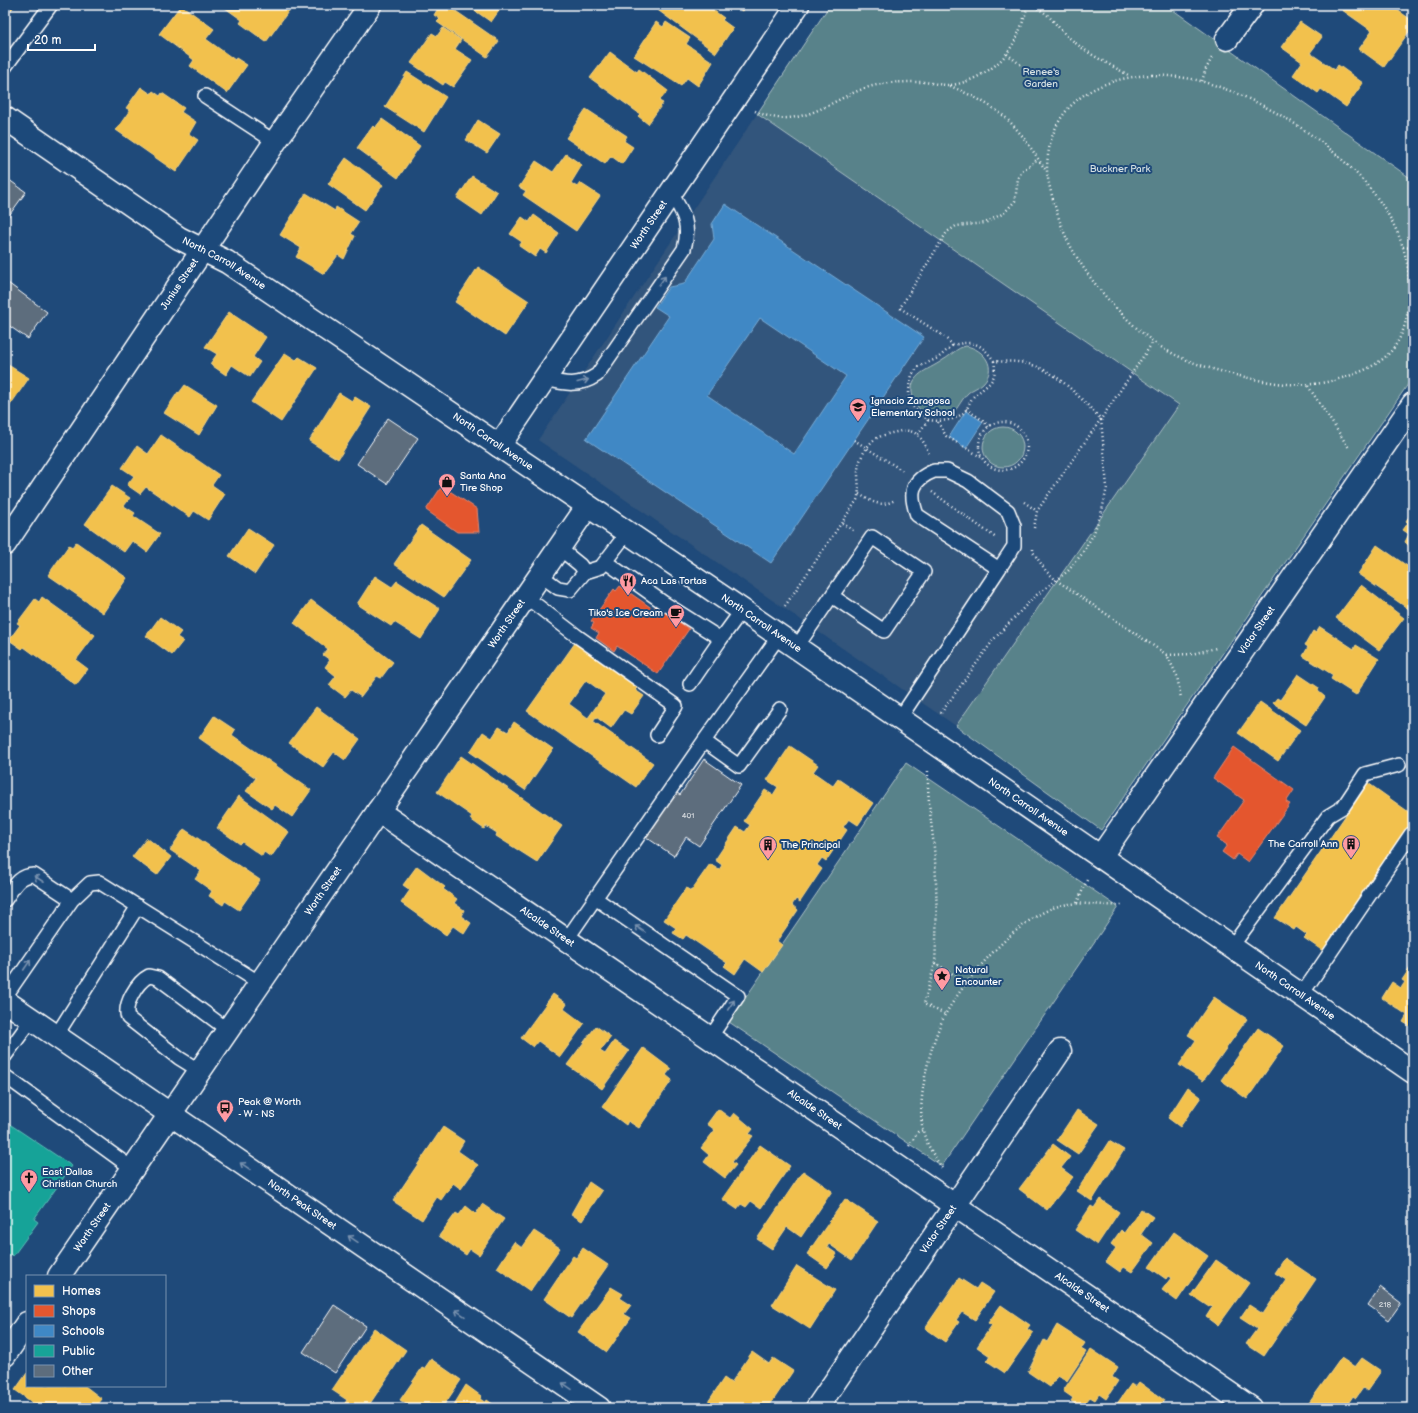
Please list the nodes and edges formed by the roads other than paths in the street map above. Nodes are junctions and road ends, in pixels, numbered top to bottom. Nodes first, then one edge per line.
1 (51, 5) edge
2 (370, 5) edge
3 (798, 5) edge
4 (1252, 5) edge
5 (1227, 39) dead end
6 (5, 68) edge
7 (205, 96) dead end
8 (5, 118) edge
9 (275, 142) junction
10 (671, 193) junction
11 (204, 249) junction
12 (545, 379) junction
13 (1413, 404) edge
14 (499, 446) junction
15 (587, 507) junction
16 (627, 533) junction
17 (5, 544) edge
18 (559, 548) junction
19 (606, 562) junction
20 (999, 569) junction
21 (585, 572) junction
22 (540, 576) junction
23 (832, 596) junction
24 (526, 597) junction
25 (742, 610) junction
26 (721, 640) junction
27 (788, 642) junction
28 (690, 684) dead end
29 (780, 709) dead end
30 (900, 718) junction
31 (657, 735) dead end
32 (704, 741) junction
33 (1399, 765) dead end
34 (378, 812) junction
35 (1411, 834) dead end
36 (1101, 856) junction
37 (595, 898) junction
38 (5, 900) edge
39 (72, 900) junction
40 (138, 906) junction
41 (567, 939) junction
42 (1232, 946) junction
43 (260, 983) junction
44 (1302, 994) junction
45 (5, 997) edge
46 (5, 1001) edge
47 (32, 1019) junction
48 (228, 1030) junction
49 (56, 1036) junction
50 (710, 1038) junction
51 (1060, 1052) dead end
52 (5, 1056) edge
53 (200, 1070) junction
54 (1413, 1072) edge
55 (5, 1076) edge
56 (170, 1114) junction
57 (133, 1169) junction
58 (955, 1206) junction
59 (60, 1275) edge
60 (26, 1324) edge
61 (5, 1355) edge
62 (599, 1408) edge
63 (817, 1408) edge
64 (1251, 1408) edge

1 - 6 lane
2 - 9 street, Junius Street
3 - 10 street, Worth Street
4 - 5 street
7 - 9 lane
8 - 11 street, North Carroll Avenue
9 - 11 street, Junius Street
10 - 12 street, Worth Street
12 -> 10 lane
11 - 14 street, North Carroll Avenue
11 - 17 street, Junius Street
12 - 14 street, Worth Street
13 - 36 street, Victor Street
14 - 15 street, North Carroll Avenue
15 - 16 street, North Carroll Avenue
15 - 18 street, Worth Street
16 - 19 lane
16 - 25 street, North Carroll Avenue
18 - 21 lane
18 - 22 street, Worth Street
19 - 21 lane
19 - 26 lane
20 - 20 lane
20 - 30 lane
21 - 22 lane
22 - 24 street, Worth Street
23 - 23 lane
23 - 27 lane
24 - 31 lane
24 - 34 street, Worth Street
25 - 26 lane
25 - 27 street, North Carroll Avenue
26 - 28 lane
27 - 30 street, North Carroll Avenue
27 - 32 lane
29 - 32 lane
30 - 36 street, North Carroll Avenue
32 - 37 lane
33 - 42 lane
34 - 41 street, Alcalde Street
34 - 43 street, Worth Street
35 - 44 lane
36 - 42 street, North Carroll Avenue
37 - 41 lane
50 -> 37 lane
39 -> 38 lane
39 - 40 lane
45 -> 39 lane
40 - 43 lane
40 - 49 lane
41 - 50 street, Alcalde Street
42 - 44 street, North Carroll Avenue
43 - 48 street, Worth Street
44 - 54 street, North Carroll Avenue
46 - 47 street, North Peak Street
47 - 49 street, North Peak Street
47 - 52 lane
48 - 53 street, Worth Street
48 - 53 lane
49 - 56 street, North Peak Street
50 - 58 street, Alcalde Street
51 - 58 street, Victor Street
53 - 56 street, Worth Street
55 - 57 lane
56 - 57 street, Worth Street
62 -> 56 street, North Peak Street
57 - 59 street, Worth Street
58 - 63 street, Victor Street
58 - 64 street, Alcalde Street
60 - 61 street

